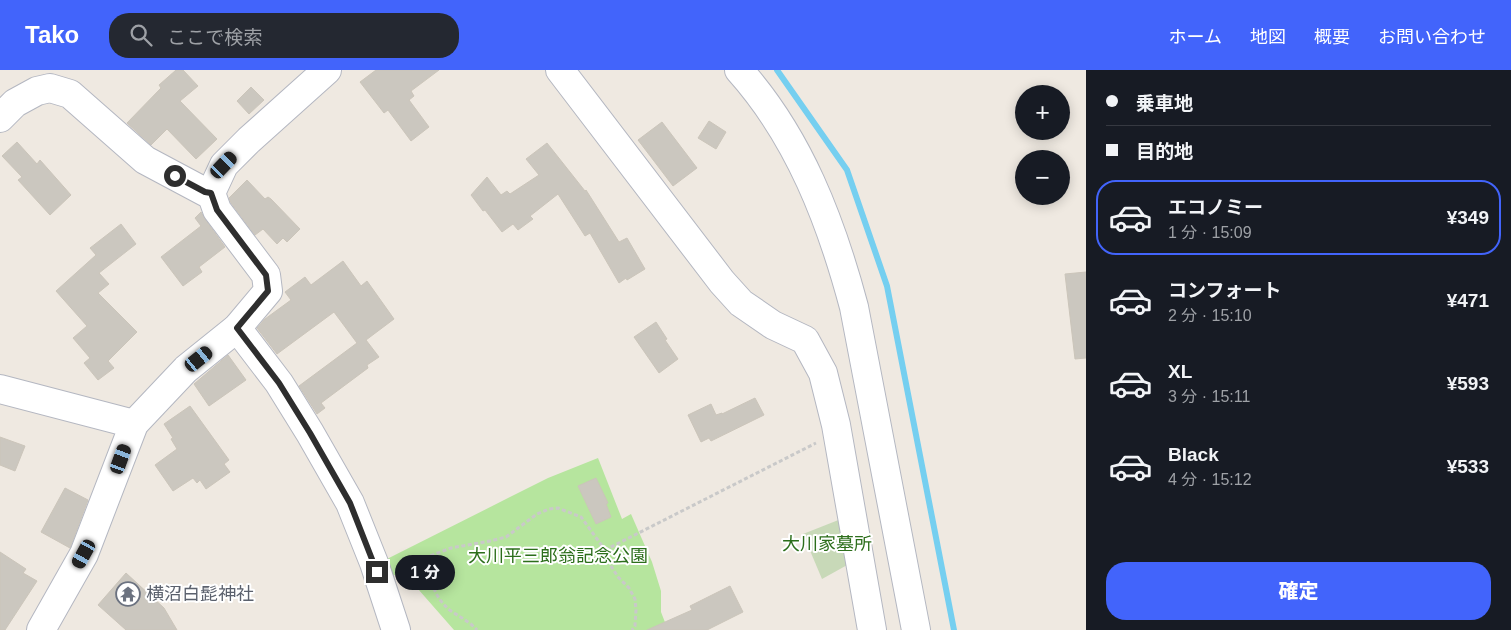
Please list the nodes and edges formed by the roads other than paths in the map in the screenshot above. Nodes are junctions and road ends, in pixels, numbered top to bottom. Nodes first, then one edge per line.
1 (560, 70) edge
2 (739, 70) edge
3 (323, 71) edge
4 (0, 118) edge
5 (211, 193) junction
6 (237, 328) junction
7 (0, 389) edge
8 (134, 424) junction
9 (41, 630) edge
10 (396, 630) edge
11 (872, 630) edge
12 (916, 630) edge

1 - 11 street
2 - 12 street
3 - 5 street
4 - 5 street
5 - 6 street
6 - 8 street
6 - 10 street
7 - 8 street
8 - 9 street

